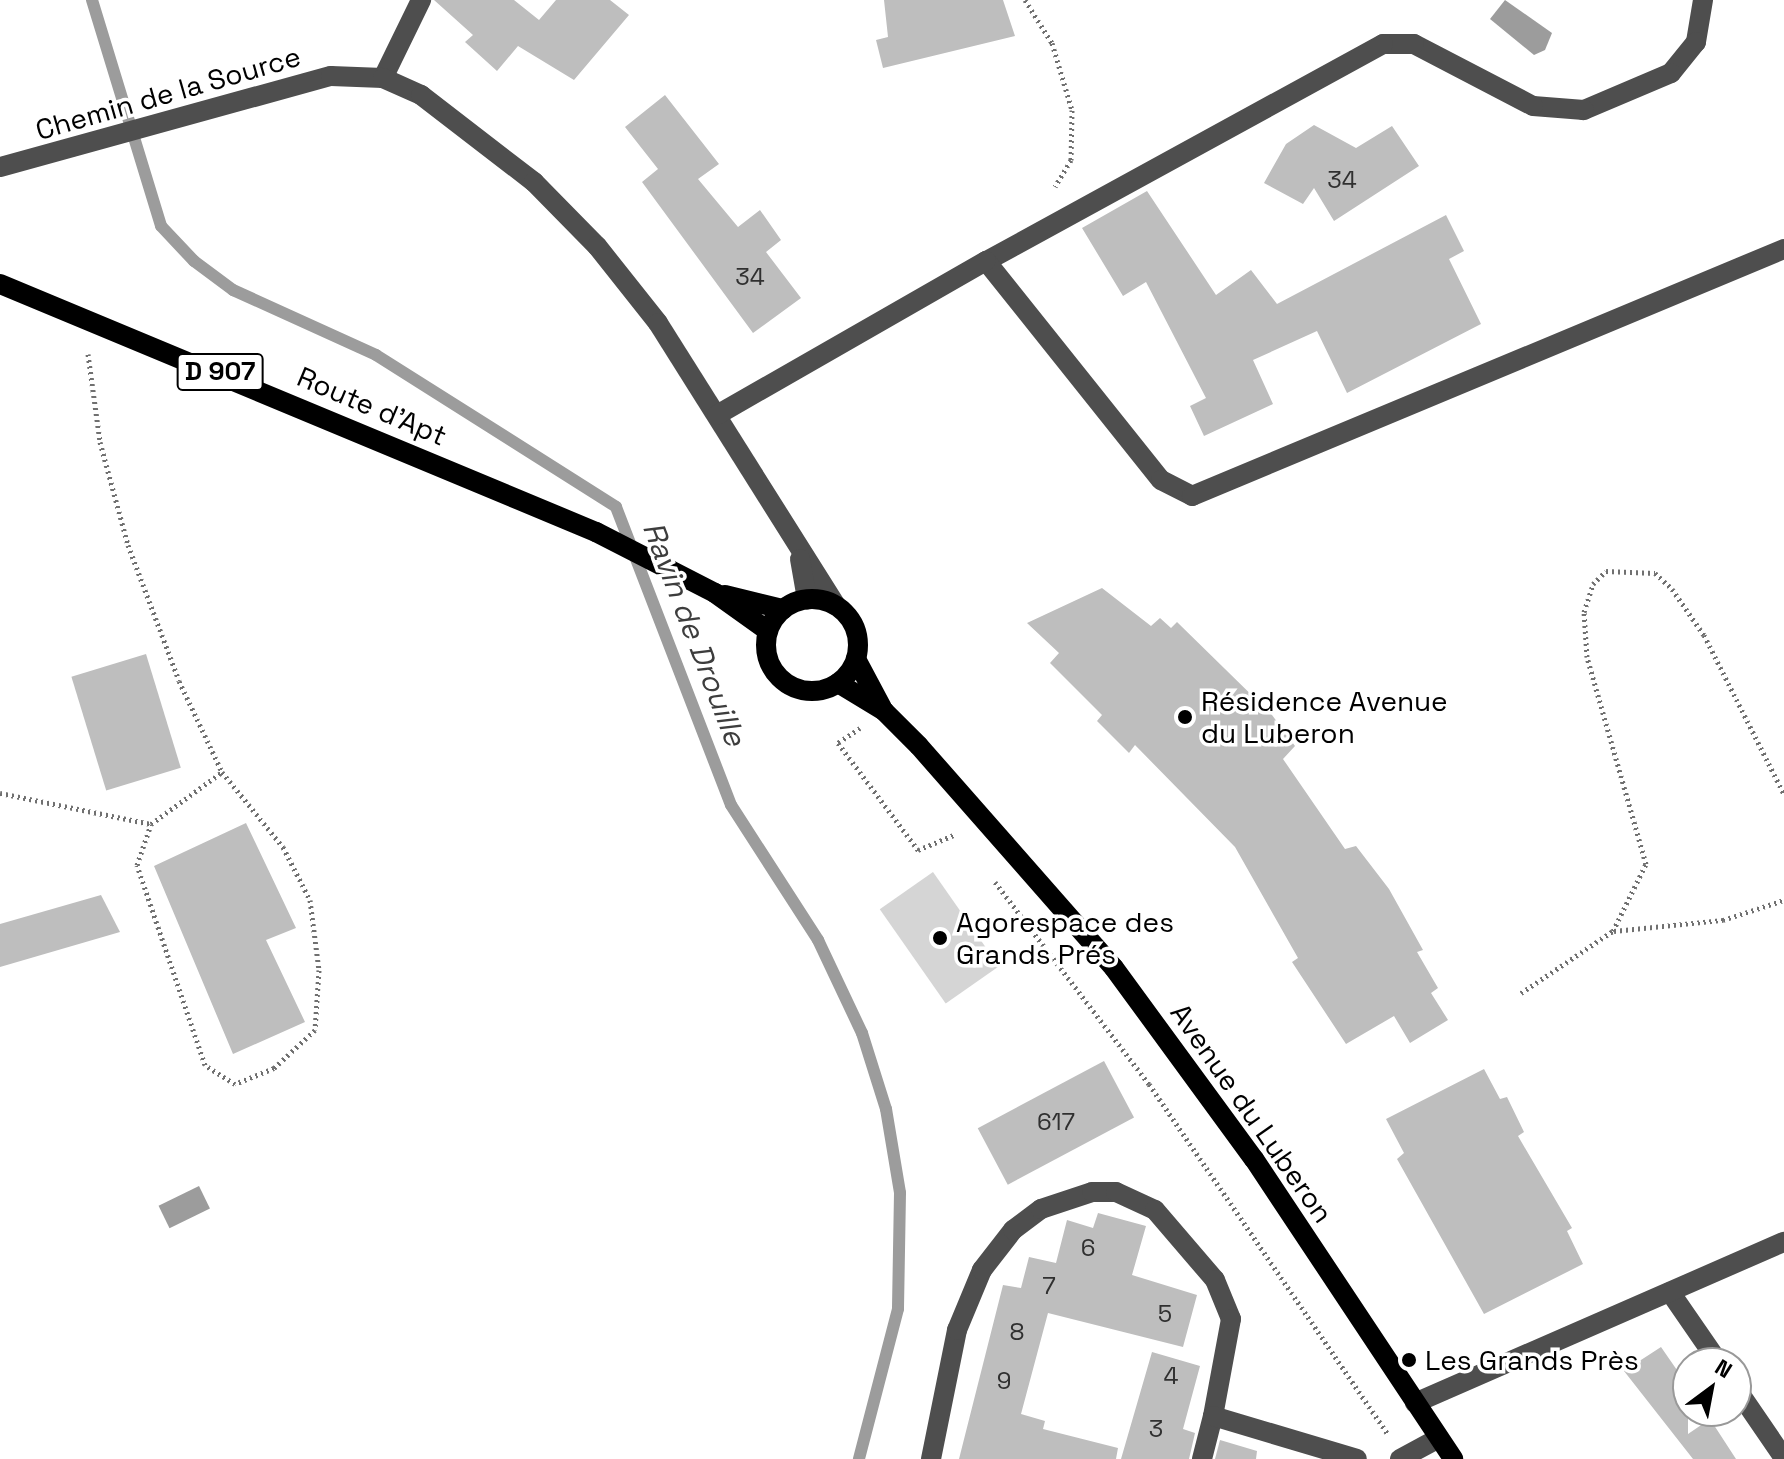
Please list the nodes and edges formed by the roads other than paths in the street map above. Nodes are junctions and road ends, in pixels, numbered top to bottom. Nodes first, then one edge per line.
1 (421, 0) edge
2 (1703, 0) edge
3 (383, 78) junction
4 (0, 167) edge
5 (1784, 249) edge
6 (986, 261) junction
7 (0, 284) edge
8 (717, 415) junction
9 (799, 551) junction
10 (715, 593) junction
11 (807, 599) junction
12 (836, 606) junction
13 (783, 609) junction
14 (768, 631) junction
15 (856, 659) junction
16 (838, 683) junction
17 (884, 711) junction
18 (1784, 1242) edge
19 (1670, 1292) junction
20 (1708, 1347) edge
21 (1415, 1403) junction
22 (1752, 1411) edge
23 (1213, 1416) junction
24 (1439, 1438) junction
25 (1408, 1455) edge
26 (1784, 1458) edge
27 (931, 1459) edge
28 (1202, 1459) edge
29 (1357, 1459) edge
30 (1453, 1459) edge

1 - 3 street
2 - 6 street
3 - 4 street, Chemin de la Source
3 - 8 street, Chemin de la Source
5 - 6 street
6 - 8 street
7 - 10 main road, Route d'Apt / D 907
8 - 9 street, Chemin de la Source
9 - 11 street, Chemin de la Source
9 - 12 street, Chemin de la Source
10 - 13 main road, Route d'Apt / D 907
10 - 14 main road, Route d'Apt / D 907
11 - 12 main road
11 - 13 main road
12 - 15 main road
13 - 14 main road
14 - 16 main road
15 - 16 main road
15 - 17 main road, Avenue du Luberon
16 - 17 main road, Avenue du Luberon
17 - 21 main road, Avenue du Luberon
18 - 19 street
19 - 20 street
19 - 21 street
21 - 24 main road, Avenue du Luberon
22 - 26 street
23 - 27 street
23 - 28 street
23 - 29 street
24 - 25 street
24 - 30 main road, Avenue du Luberon

